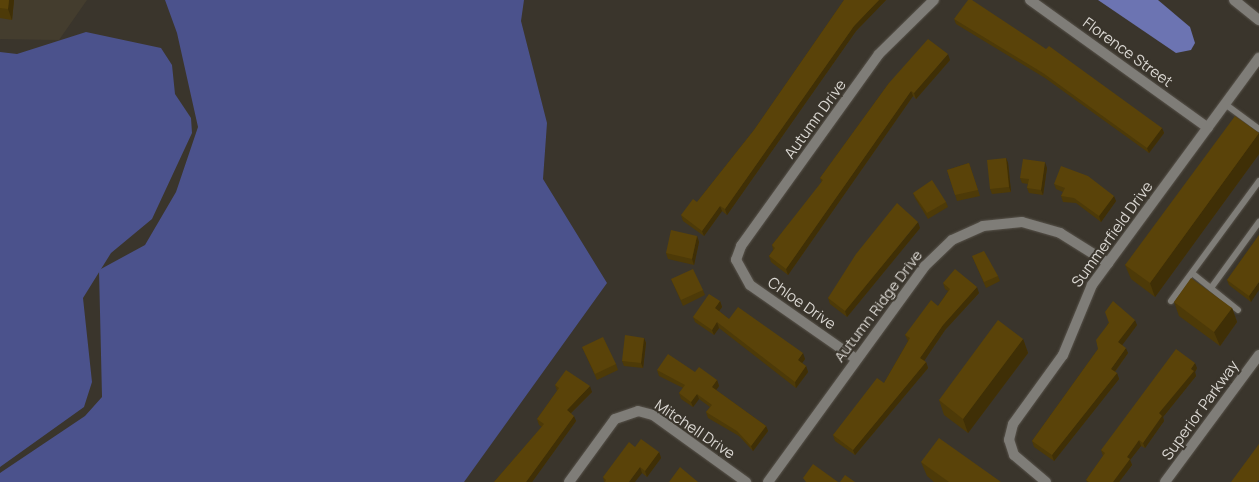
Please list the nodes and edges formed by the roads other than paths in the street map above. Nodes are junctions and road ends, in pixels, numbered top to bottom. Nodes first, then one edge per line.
1 (934, 0) edge
2 (1030, 0) edge
3 (1234, 0) edge
4 (1259, 20) edge
5 (1259, 58) edge
6 (1225, 104) junction
7 (1208, 128) junction
8 (1259, 129) edge
9 (1259, 180) edge
10 (1259, 222) edge
11 (1108, 263) junction
12 (736, 266) joint
13 (1192, 273) junction
14 (1211, 288) junction
15 (1171, 301) dead end
16 (1238, 310) dead end
17 (1259, 355) edge
18 (856, 359) junction
19 (569, 482) edge
20 (746, 482) edge
21 (768, 482) edge
22 (1046, 482) edge
23 (1165, 482) edge

1 - 12 street, Autumn Drive
2 - 7 street, Florence Street
3 - 4 street
5 - 6 street, Summerfield Drive
6 - 7 street, Summerfield Drive
6 - 8 lane
7 - 11 street, Summerfield Drive
9 - 13 lane
10 - 14 lane
11 - 18 street, Autumn Ridge Drive
11 - 22 street, Summerfield Drive
12 - 18 street, Chloe Drive
13 - 14 lane
13 - 15 lane
14 - 16 lane
17 - 23 street, Superior Parkway
18 - 21 street, Autumn Ridge Drive
19 - 20 street, Mitchell Drive

